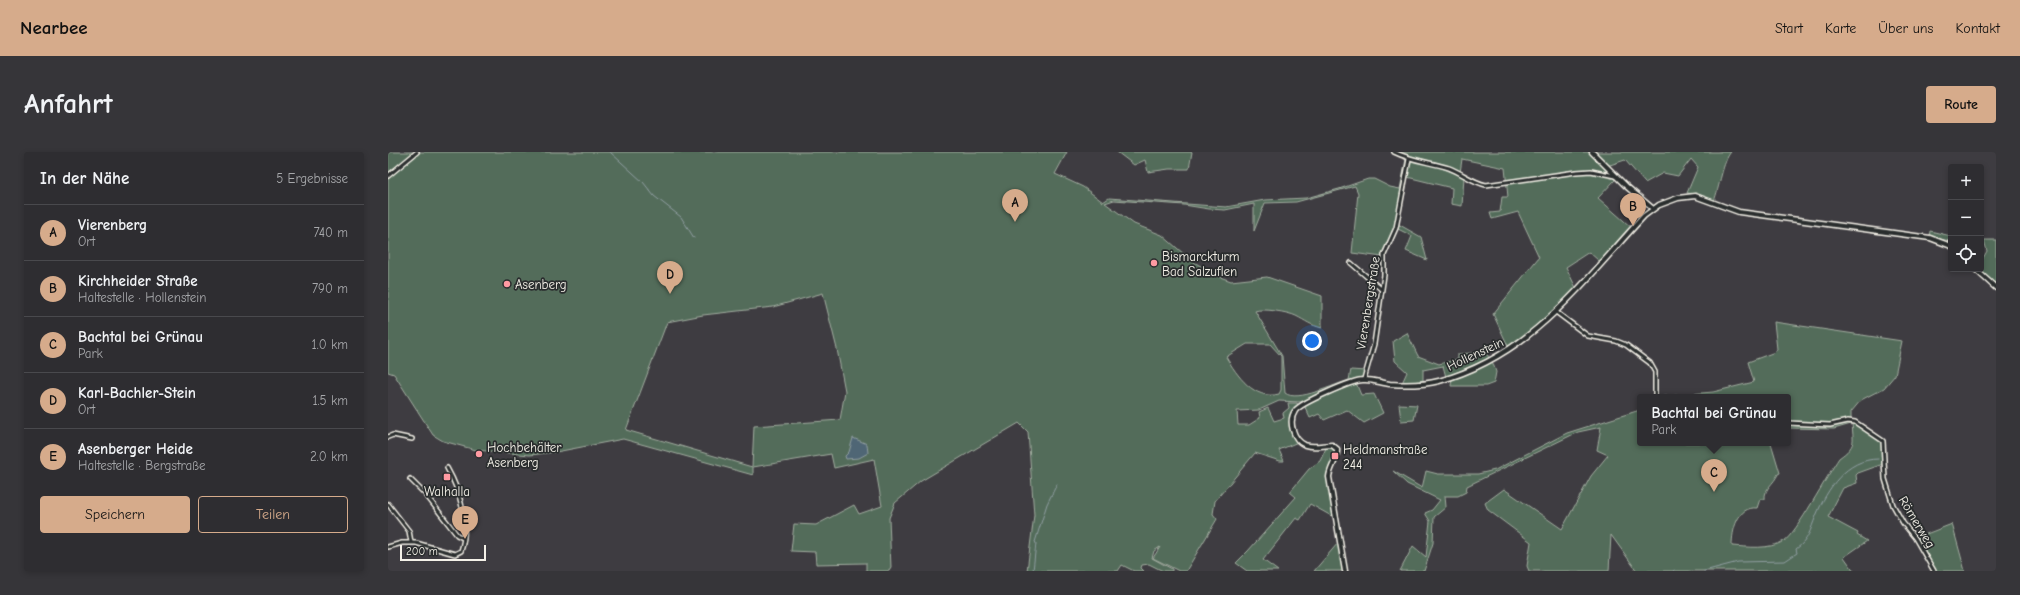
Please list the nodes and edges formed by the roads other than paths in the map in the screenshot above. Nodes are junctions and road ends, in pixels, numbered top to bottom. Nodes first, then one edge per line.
1 (417, 152) edge
2 (1394, 152) edge
3 (1592, 152) edge
4 (1409, 159) junction
5 (388, 176) edge
6 (1615, 176) junction
7 (1652, 208) junction
8 (1948, 245) edge
9 (1351, 263) dead end
10 (1978, 272) edge
11 (1996, 288) edge
12 (1381, 289) junction
13 (1556, 312) junction
14 (1364, 380) junction
15 (1655, 394) edge
16 (1791, 423) edge
17 (388, 437) edge
18 (412, 438) dead end
19 (446, 468) dead end
20 (410, 479) dead end
21 (388, 504) edge
22 (463, 538) junction
23 (411, 542) junction
24 (388, 547) edge
25 (1345, 571) edge
26 (1934, 571) edge

1 - 5 street
2 - 4 street
3 - 6 main road
4 - 6 street
4 - 12 street, Vierenbergstraße
6 - 7 main road
7 - 8 main road
7 - 13 main road, Hollenstein
9 - 12 street
10 - 11 main road
12 - 14 street, Vierenbergstraße
13 - 14 main road, Hollenstein
13 - 15 street
14 - 25 main road, Hollenstein
16 - 26 street, Römerweg
17 - 18 street
19 - 22 street
20 - 22 street
21 - 23 street
22 - 23 street
23 - 24 street

